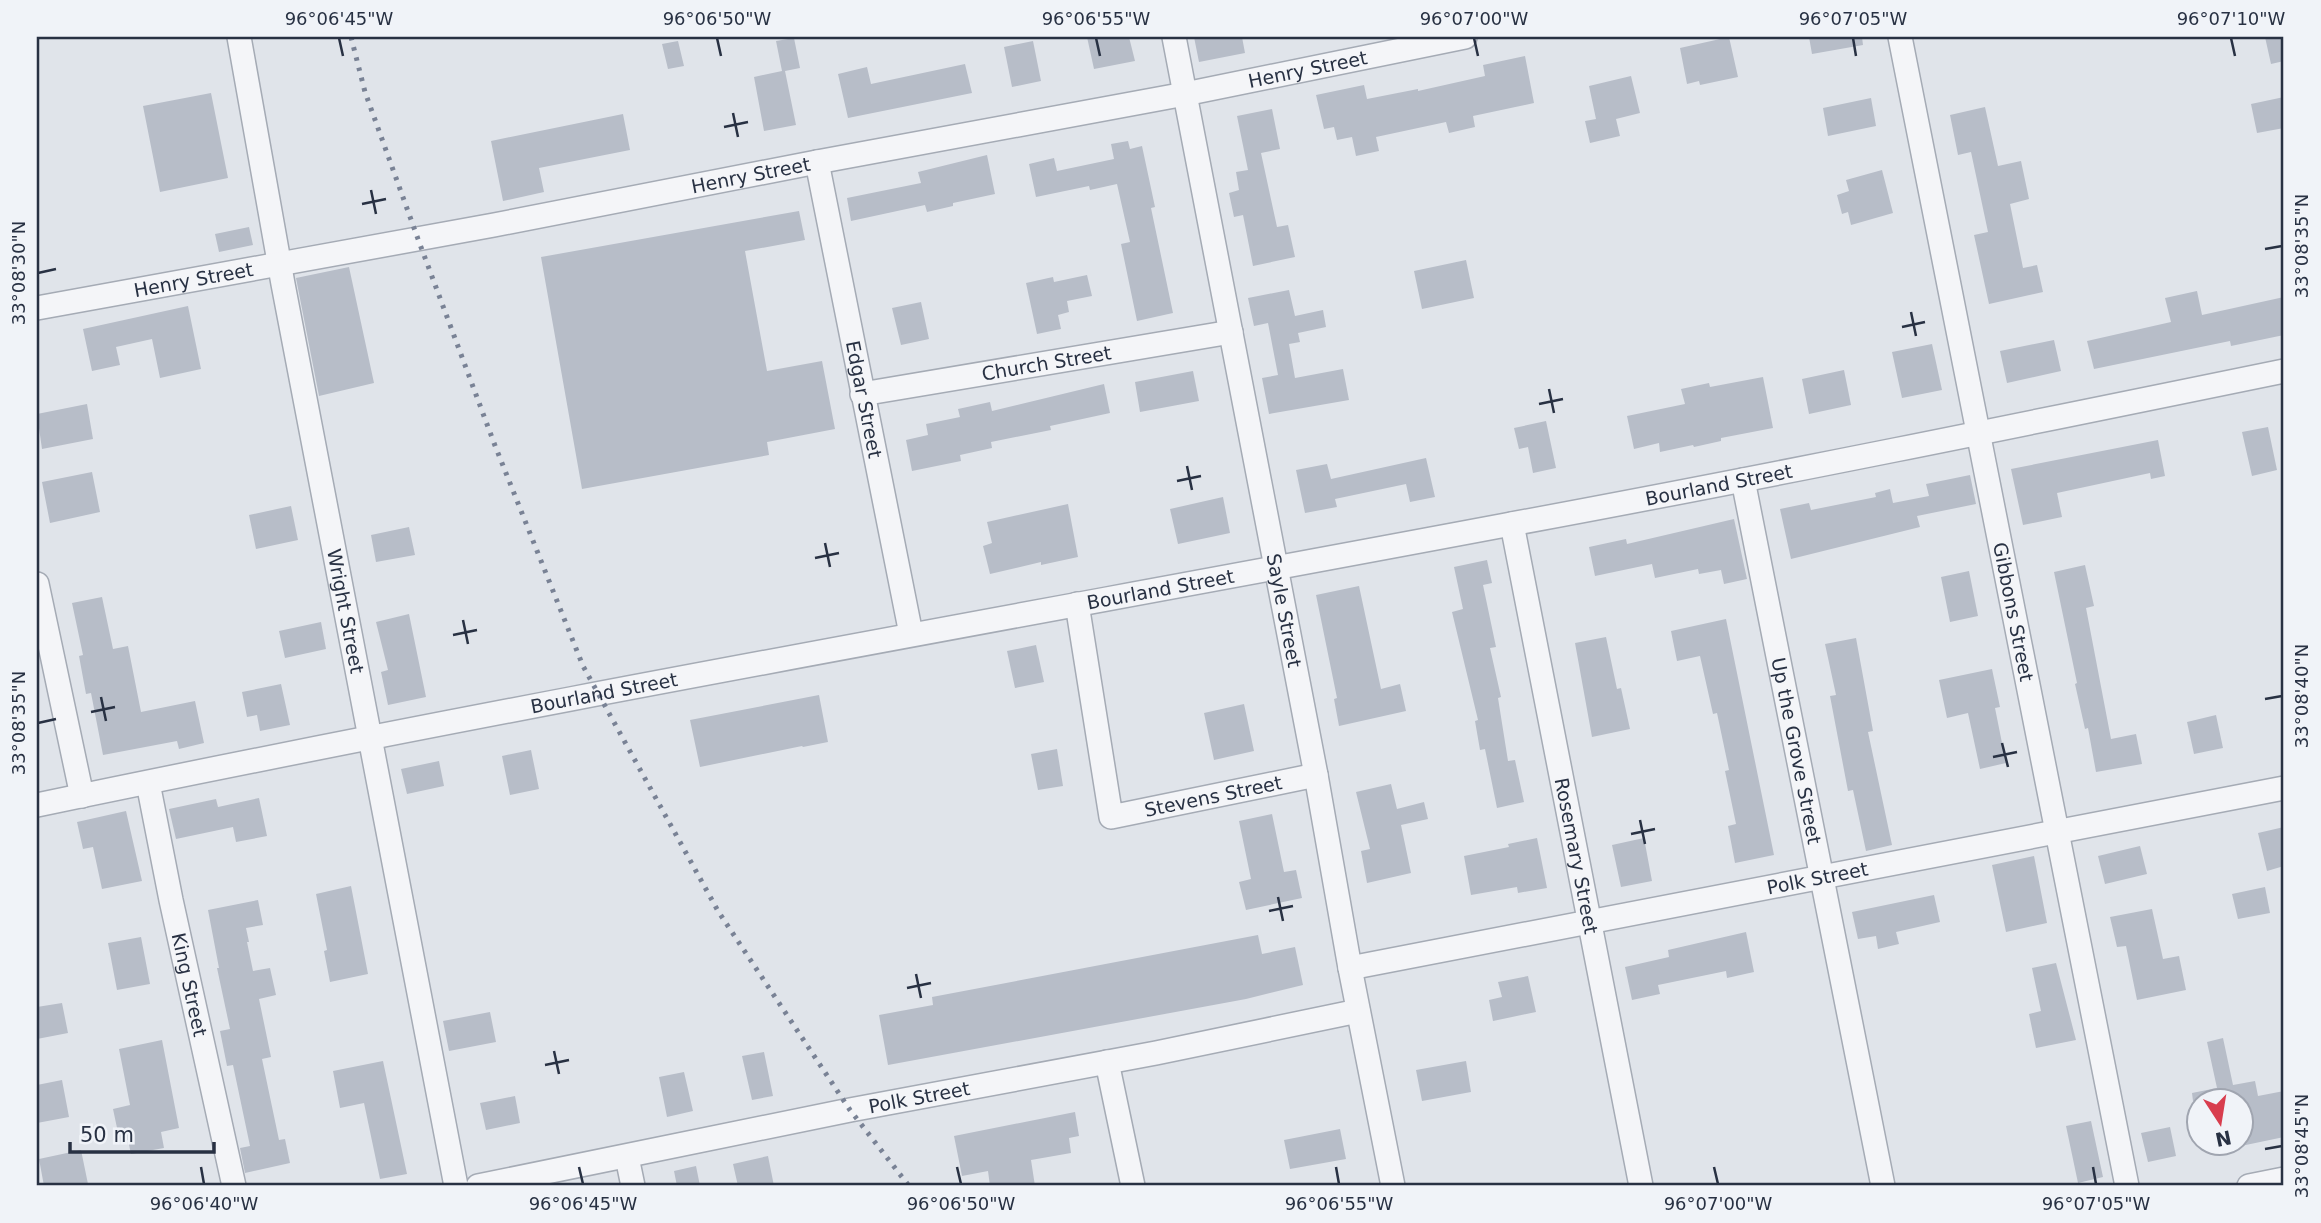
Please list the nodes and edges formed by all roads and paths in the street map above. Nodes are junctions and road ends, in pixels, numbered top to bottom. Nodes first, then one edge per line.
1 (239, 37) edge
2 (1174, 37) edge
3 (1465, 37) edge
4 (1900, 37) edge
5 (1185, 94) junction
6 (817, 162) junction
7 (279, 263) junction
8 (37, 308) edge
9 (1231, 332) junction
10 (2284, 371) edge
11 (862, 394) junction
12 (1978, 434) junction
13 (1743, 480) junction
14 (1512, 524) junction
15 (1276, 568) junction
16 (37, 584) edge
17 (1077, 604) junction
18 (911, 634) junction
19 (370, 737) junction
20 (1316, 775) junction
21 (148, 783) junction
22 (2284, 788) edge
23 (82, 796) junction
24 (37, 806) edge
25 (2057, 832) junction
26 (1822, 877) junction
27 (1591, 922) junction
28 (1350, 968) junction
29 (1358, 1012) junction
30 (1107, 1062) junction
31 (627, 1157) junction
32 (2284, 1180) edge
33 (234, 1186) edge
34 (456, 1186) edge
35 (478, 1186) edge
36 (633, 1186) edge
37 (1133, 1186) edge
38 (1393, 1186) edge
39 (1642, 1186) edge
40 (1883, 1186) edge
41 (2127, 1186) edge
42 (2249, 1186) edge

1 - 7 street, Wright Street
2 - 5 street, Sayle Street
3 - 5 street, Henry Street
4 - 12 street, Gibbons Street
5 - 6 street, Henry Street
5 - 9 street, Sayle Street
6 - 7 street, Henry Street
6 - 11 street, Edgar Street
7 - 8 street, Henry Street
7 - 19 street, Wright Street
9 - 11 street, Church Street
9 - 15 street, Sayle Street
10 - 12 street, Bourland Street
11 - 18 street, Edgar Street
12 - 13 street, Bourland Street
12 - 25 street, Gibbons Street
13 - 14 street, Bourland Street
13 - 26 street, Up the Grove Street
14 - 15 street, Bourland Street
14 - 27 street, Rosemary Street
15 - 17 street, Bourland Street
15 - 20 street, Sayle Street
16 - 23 street
17 - 18 street, Bourland Street
17 - 20 street, Stevens Street
18 - 19 street, Bourland Street
19 - 21 street, Bourland Street
19 - 34 street, Wright Street
20 - 28 street, Sayle Street
21 - 23 street, Bourland Street
21 - 33 street, King Street
22 - 25 street, Polk Street
23 - 24 street, Bourland Street
25 - 26 street, Polk Street
25 - 41 street, Gibbons Street
26 - 27 street, Polk Street
26 - 40 street, Up the Grove Street
27 - 28 street, Polk Street
27 - 39 street, Rosemary Street
28 - 29 street, Sayle Street
29 - 30 street, Polk Street
29 - 38 street, Sayle Street
30 - 31 street, Polk Street
30 - 37 street
31 - 35 street, Polk Street
31 - 36 street
32 - 42 street

